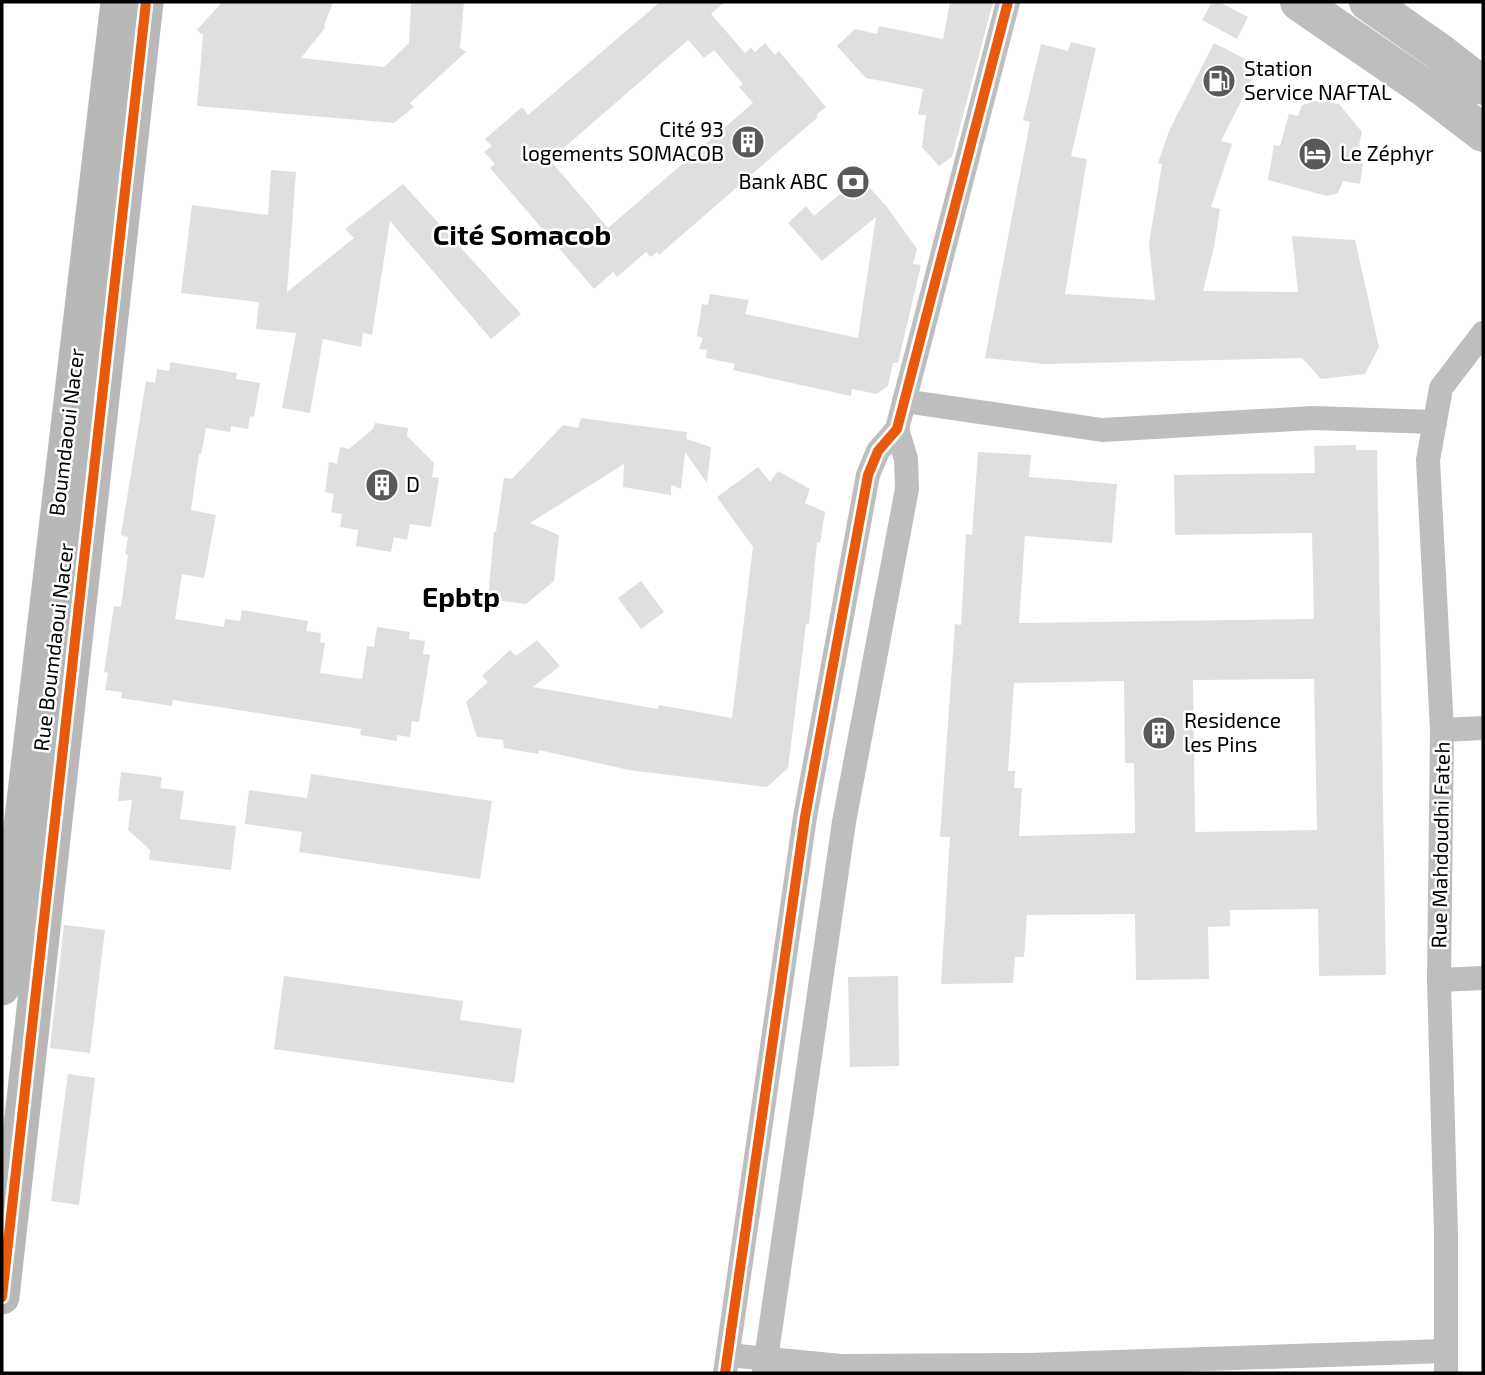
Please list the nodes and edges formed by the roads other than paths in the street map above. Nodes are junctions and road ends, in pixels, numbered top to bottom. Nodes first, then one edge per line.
1 (118, 2) edge
2 (146, 2) edge
3 (1007, 2) edge
4 (1299, 2) edge
5 (1368, 2) edge
6 (1483, 86) edge
7 (1483, 134) edge
8 (1483, 333) edge
9 (904, 401) junction
10 (1435, 422) junction
11 (897, 429) junction
12 (1483, 728) edge
13 (1442, 730) junction
14 (1483, 978) edge
15 (1439, 980) junction
16 (2, 988) edge
17 (2, 1297) edge
18 (1446, 1362) edge
19 (726, 1364) edge
20 (765, 1367) edge

1 - 16 street, Boumdaoui Nacer
2 - 17 street, Rue Boumdaoui Nacer
3 - 9 street
4 - 7 main road
5 - 6 main road
8 - 10 street, Rue Mahdoudhi Fateh
9 - 10 street
9 - 11 street
10 - 13 street, Rue Mahdoudhi Fateh
11 - 19 street
11 - 20 street
12 - 13 street
13 - 15 street, Rue Mahdoudhi Fateh
14 - 15 street
15 - 18 street, Rue Mahdoudhi Fateh
18 - 20 street
19 - 20 street

